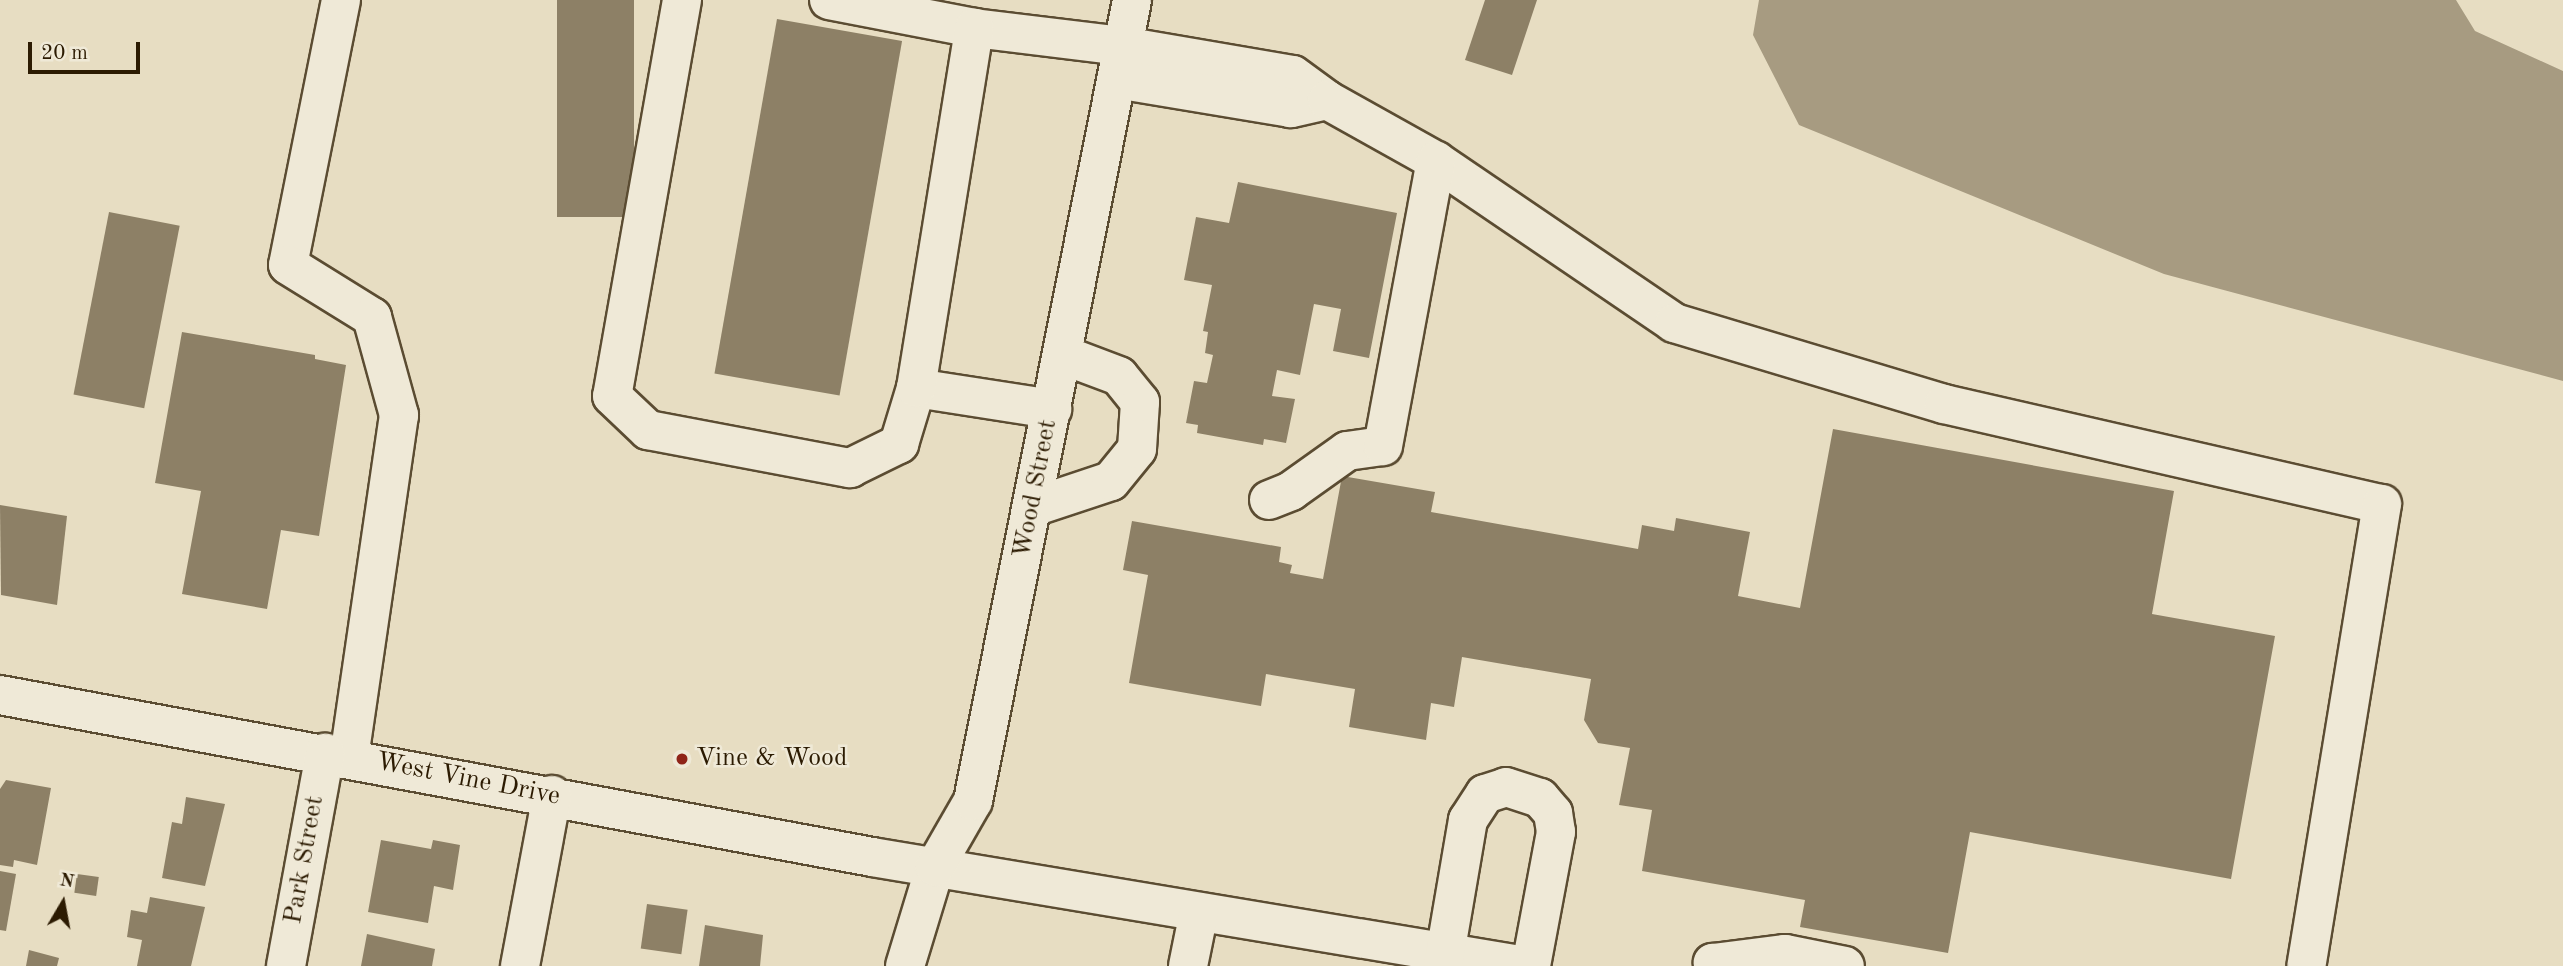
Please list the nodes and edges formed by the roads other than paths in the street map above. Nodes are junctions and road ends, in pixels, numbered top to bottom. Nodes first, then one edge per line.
1 (341, 0) edge
2 (682, 0) edge
3 (829, 0) edge
4 (1132, 0) edge
5 (974, 29) junction
6 (1119, 63) junction
7 (1436, 161) junction
8 (1063, 355) junction
9 (916, 388) junction
10 (1052, 409) junction
11 (1269, 500) dead end
12 (1033, 507) junction
13 (0, 695) edge
14 (337, 756) junction
15 (552, 795) junction
16 (935, 867) junction
17 (1199, 912) junction
18 (1445, 959) edge
19 (1711, 965) edge
20 (286, 966) edge
21 (520, 966) edge
22 (905, 966) edge
23 (1188, 966) edge
24 (1529, 966) edge
25 (1845, 966) edge
26 (2306, 966) edge

1 - 14 street, Park Street
2 - 9 street
3 - 5 street
4 - 6 street, Wood Street
5 - 6 street
5 - 9 street
6 - 7 street
6 - 8 street, Wood Street
7 - 11 street
7 - 26 street
8 - 10 street, Wood Street
8 - 12 street
9 - 10 street
10 - 12 street, Wood Street
12 - 16 street, Wood Street
13 - 14 street, West Vine Drive
14 - 15 street, West Vine Drive
14 - 20 street, Park Street
15 - 16 street, West Vine Drive
15 - 21 street
16 - 17 street, West Vine Drive
16 - 22 street, Wood Street
17 - 18 street, West Vine Drive
17 - 23 street
18 - 24 street, West Vine Drive
18 - 24 street
19 - 25 street

